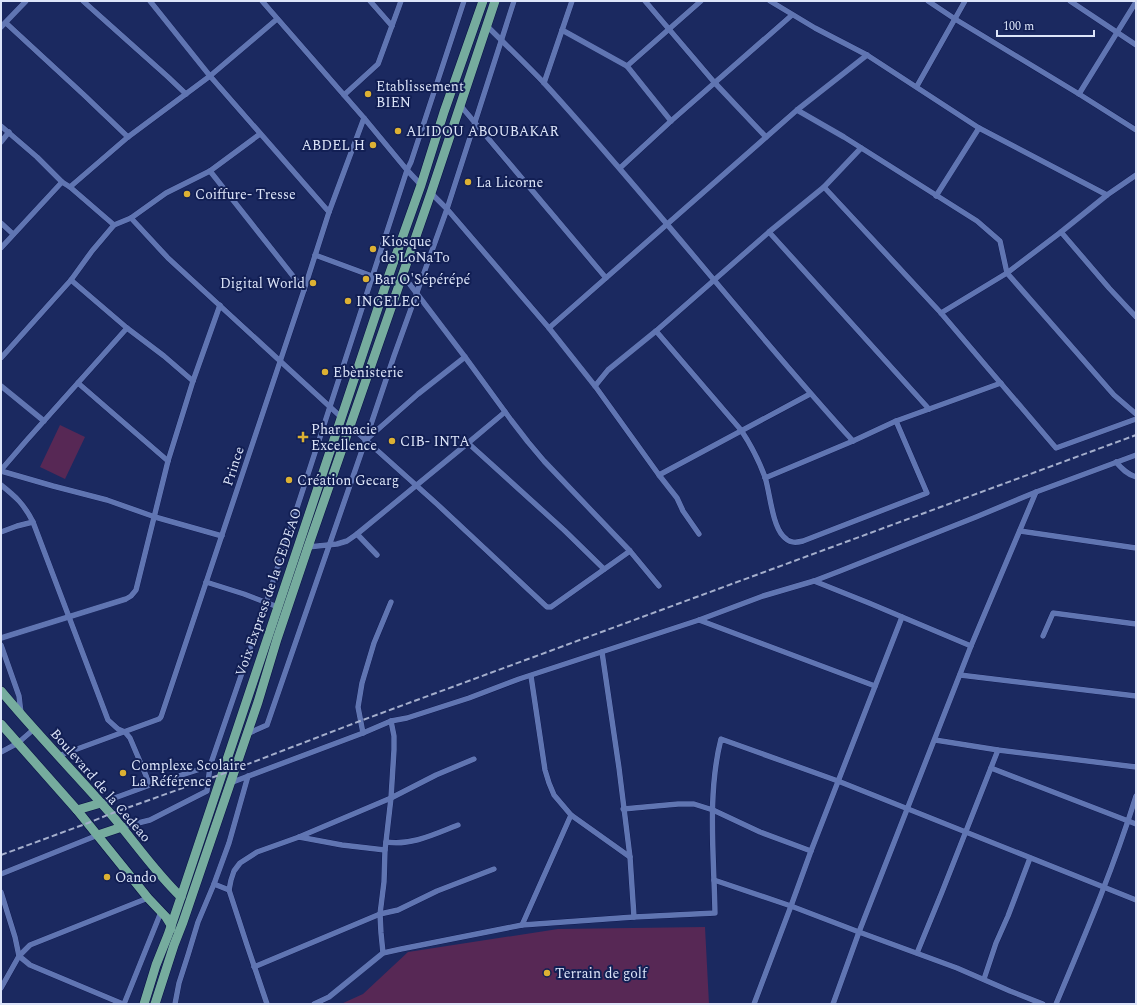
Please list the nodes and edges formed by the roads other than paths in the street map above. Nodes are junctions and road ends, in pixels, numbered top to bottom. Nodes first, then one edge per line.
1 (26, 1) edge
2 (83, 1) edge
3 (150, 1) edge
4 (262, 1) edge
5 (370, 1) edge
6 (401, 1) edge
7 (464, 1) edge
8 (483, 1) edge
9 (495, 1) edge
10 (514, 1) edge
11 (572, 1) edge
12 (645, 1) edge
13 (701, 1) edge
14 (770, 1) edge
15 (928, 1) edge
16 (965, 1) edge
17 (1070, 1) edge
18 (1136, 2) edge
19 (1134, 9) edge
20 (792, 15) junction
21 (277, 19) junction
22 (955, 19) junction
23 (6, 23) junction
24 (392, 26) junction
25 (487, 26) junction
26 (1, 28) edge
27 (669, 29) junction
28 (562, 30) junction
29 (1117, 33) junction
30 (501, 40) junction
31 (1136, 45) edge
32 (867, 55) junction
33 (627, 66) junction
34 (210, 76) junction
35 (714, 82) junction
36 (544, 83) junction
37 (917, 86) junction
38 (186, 94) junction
39 (1079, 94) junction
40 (344, 95) junction
41 (460, 105) junction
42 (797, 110) junction
43 (364, 118) junction
44 (671, 121) junction
45 (475, 123) junction
46 (1, 126) edge
47 (979, 128) junction
48 (1136, 130) edge
49 (9, 132) junction
50 (260, 134) junction
51 (128, 137) junction
52 (766, 137) junction
53 (1, 142) edge
54 (861, 148) junction
55 (620, 168) junction
56 (407, 170) junction
57 (210, 171) junction
58 (1136, 175) edge
59 (62, 182) junction
60 (421, 185) junction
61 (70, 187) junction
62 (824, 187) junction
63 (430, 193) junction
64 (1107, 195) junction
65 (936, 196) junction
66 (447, 209) junction
67 (329, 212) junction
68 (131, 218) junction
69 (1, 223) edge
70 (667, 224) junction
71 (114, 225) junction
72 (769, 232) junction
73 (1061, 232) junction
74 (14, 234) junction
75 (1, 248) edge
76 (315, 255) junction
77 (1007, 272) junction
78 (402, 274) junction
79 (372, 276) junction
80 (606, 278) junction
81 (71, 280) junction
82 (714, 280) junction
83 (304, 290) junction
84 (417, 294) junction
85 (220, 305) junction
86 (941, 313) junction
87 (1136, 317) edge
88 (127, 328) junction
89 (549, 328) junction
90 (656, 331) junction
91 (465, 357) junction
92 (1, 358) edge
93 (281, 361) junction
94 (193, 381) junction
95 (78, 383) junction
96 (1001, 383) junction
97 (1, 386) edge
98 (595, 386) junction
99 (810, 394) junction
100 (330, 407) junction
101 (929, 409) junction
102 (505, 412) junction
103 (1136, 414) edge
104 (341, 417) junction
105 (1136, 419) edge
106 (44, 421) junction
107 (896, 421) junction
108 (350, 426) junction
109 (741, 430) junction
110 (366, 439) junction
111 (853, 441) junction
112 (468, 444) junction
113 (1136, 455) edge
114 (168, 461) junction
115 (1116, 462) junction
116 (1, 470) edge
117 (659, 475) junction
118 (1136, 477) edge
119 (765, 478) junction
120 (1, 485) edge
121 (416, 486) junction
122 (1036, 492) junction
123 (155, 517) junction
124 (33, 522) junction
125 (1020, 531) junction
126 (1, 532) edge
127 (357, 534) junction
128 (699, 534) dead end
129 (222, 536) junction
130 (329, 545) junction
131 (308, 546) junction
132 (1136, 548) edge
133 (630, 551) junction
134 (376, 555) dead end
135 (604, 569) junction
136 (814, 581) junction
137 (206, 582) junction
138 (659, 586) dead end
139 (391, 602) dead end
140 (266, 603) junction
141 (278, 607) junction
142 (69, 617) junction
143 (902, 617) junction
144 (699, 620) junction
145 (1136, 624) edge
146 (1043, 636) dead end
147 (1, 638) edge
148 (1, 645) edge
149 (971, 646) junction
150 (602, 652) junction
151 (960, 675) junction
152 (531, 676) junction
153 (875, 686) junction
154 (2, 695) edge
155 (1136, 696) edge
156 (21, 714) junction
157 (391, 721) junction
158 (1, 724) edge
159 (34, 729) junction
160 (125, 732) junction
161 (363, 733) junction
162 (247, 734) junction
163 (935, 740) junction
164 (18, 743) junction
165 (998, 750) junction
166 (1, 752) edge
167 (58, 756) junction
168 (474, 759) dead end
169 (225, 764) junction
170 (210, 766) junction
171 (1136, 767) edge
172 (991, 768) junction
173 (248, 776) junction
174 (838, 781) junction
175 (230, 783) junction
176 (150, 785) junction
177 (1136, 796) edge
178 (391, 798) junction
179 (101, 802) junction
180 (623, 809) junction
181 (907, 809) junction
182 (77, 810) junction
183 (713, 810) junction
184 (571, 815) junction
185 (1128, 821) junction
186 (1136, 824) edge
187 (458, 825) dead end
188 (122, 827) junction
189 (965, 832) junction
190 (98, 835) junction
191 (298, 837) junction
192 (386, 842) junction
193 (385, 850) junction
194 (811, 851) junction
195 (630, 857) junction
196 (1030, 858) junction
197 (494, 869) dead end
198 (1, 874) edge
199 (714, 880) junction
200 (214, 884) junction
201 (1104, 888) junction
202 (229, 890) junction
203 (1, 892) edge
204 (181, 896) junction
205 (148, 898) junction
206 (1136, 900) edge
207 (791, 906) junction
208 (161, 912) junction
209 (380, 914) junction
210 (634, 917) junction
211 (183, 922) junction
212 (171, 925) junction
213 (522, 925) junction
214 (859, 932) junction
215 (174, 945) junction
216 (917, 953) junction
217 (383, 954) junction
218 (19, 956) junction
219 (254, 967) junction
220 (984, 979) junction
221 (1, 988) edge
222 (124, 1004) edge
223 (144, 1004) edge
224 (155, 1004) edge
225 (175, 1004) edge
226 (267, 1004) edge
227 (314, 1004) edge
228 (754, 1004) edge
229 (833, 1004) edge
230 (1043, 1004) edge
231 (1056, 1004) edge

1 - 23 street
2 - 38 street
3 - 34 street
4 - 21 street
5 - 24 street
6 - 24 street
7 - 56 street
8 - 60 main road, Voix Express de la CEDEAO
9 - 25 main road
10 - 30 street
11 - 28 street
12 - 27 street
13 - 27 street
14 - 20 street
15 - 22 street
16 - 22 street
17 - 29 street
18 - 19 street
19 - 29 street
20 - 32 street
20 - 35 street
21 - 34 street
21 - 40 street
22 - 37 street
22 - 39 street
23 - 26 street
23 - 51 street
24 - 40 street
25 - 30 street
25 - 41 main road
27 - 33 street
27 - 35 street
28 - 33 street
28 - 36 street
29 - 31 street
29 - 39 street
30 - 36 street
30 - 45 street
32 - 37 street
32 - 42 street
33 - 44 street
34 - 38 street
34 - 50 street
35 - 44 street
35 - 52 street
36 - 55 street
37 - 47 street
38 - 51 street
39 - 48 street
40 - 43 street
41 - 45 street
41 - 63 main road
42 - 52 street
42 - 54 street
43 - 56 street
43 - 67 street, Prince
44 - 55 street
45 - 66 street
45 - 80 street
46 - 49 street
47 - 64 street
47 - 65 street
49 - 53 street
49 - 59 street
50 - 57 street
50 - 67 street
51 - 61 street
52 - 70 street
54 - 62 street
54 - 65 street
55 - 70 street
56 - 60 street
56 - 79 street
57 - 68 street
57 - 83 street
58 - 64 street
59 - 61 street
59 - 74 street
60 - 104 main road, Voix Express de la CEDEAO
61 - 71 street
62 - 72 street
62 - 86 street
63 - 66 street
63 - 78 main road
64 - 73 street
65 - 77 street
66 - 84 street
66 - 89 street
67 - 76 street, Prince
68 - 71 street
68 - 85 street
69 - 74 street
70 - 80 street
70 - 82 street
71 - 81 street
72 - 82 street
72 - 101 street
73 - 77 street
73 - 87 street
74 - 75 street
76 - 79 street
76 - 83 street, Prince
77 - 86 street
77 - 103 street
78 - 84 street
78 - 108 main road
79 - 100 street
80 - 89 street
81 - 88 street
81 - 92 street
82 - 90 street
82 - 99 street
83 - 93 street, Prince
84 - 91 street
84 - 110 street
85 - 93 street
85 - 94 street
86 - 96 street
88 - 94 street
88 - 95 street
89 - 98 street
90 - 98 street
90 - 109 street
91 - 102 street
91 - 110 street
93 - 100 street
93 - 129 street, Prince
94 - 114 street
95 - 106 street
95 - 114 street
96 - 101 street
96 - 105 street
97 - 106 street
98 - 117 street
99 - 109 street
99 - 111 street
100 - 104 street
100 - 140 street
101 - 107 street
102 - 112 street
102 - 133 street
104 - 141 main road, Voix Express de la CEDEAO
106 - 116 street
107 - 111 street
107 - 119 street
108 - 110 street
108 - 131 main road
109 - 117 street
109 - 119 street
110 - 121 street
110 - 130 street
111 - 119 street
112 - 121 street
112 - 135 street
113 - 115 street
114 - 123 street
115 - 118 street
115 - 122 street
116 - 123 street
117 - 128 street
120 - 124 street
121 - 127 street
121 - 135 street
122 - 125 street
122 - 136 street
123 - 129 street
123 - 142 street
124 - 126 street
124 - 142 street
125 - 132 street
125 - 149 street
127 - 130 street
127 - 134 street
129 - 137 street, Prince
130 - 131 street
130 - 162 street
131 - 162 main road
133 - 135 street
133 - 138 street
136 - 143 street
136 - 144 street
137 - 140 street
137 - 160 street, Prince
139 - 161 street
140 - 141 street
140 - 170 street
141 - 169 main road, Voix Express de la CEDEAO
142 - 147 street
142 - 160 street
143 - 149 street
143 - 153 street
144 - 150 street
144 - 153 street
145 - 146 street
148 - 156 street
149 - 151 street
150 - 152 street
150 - 180 street
151 - 155 street
151 - 163 street
152 - 157 street
152 - 184 street
153 - 174 street
154 - 156 main road, Boulevard de la Cedeao
156 - 159 main road, Boulevard de la Cedeao
157 - 161 street
157 - 178 street
158 - 164 main road
159 - 164 street
159 - 167 main road, Boulevard de la Cedeao
160 - 167 street, Prince
160 - 176 street
161 - 173 street
162 - 175 main road
163 - 165 street
163 - 181 street
164 - 166 street
164 - 182 main road
165 - 171 street
165 - 172 street
167 - 179 main road, Boulevard de la Cedeao
168 - 178 street
169 - 170 street
169 - 204 main road, Voix Express de la CEDEAO
170 - 176 street
170 - 188 street
172 - 185 street
172 - 189 street
173 - 175 street
173 - 200 street
174 - 181 street
174 - 183 street
174 - 194 street
175 - 211 main road
176 - 179 street
177 - 185 street
178 - 191 street
178 - 192 street
179 - 182 main road
179 - 188 main road, Boulevard de la Cedeao
180 - 183 street
180 - 195 street
181 - 189 street
181 - 214 street
182 - 190 main road
183 - 194 street
183 - 199 street
184 - 195 street
184 - 213 street
185 - 186 street
185 - 201 street
187 - 192 street
188 - 190 main road
188 - 204 main road, Boulevard de la Cedeao
189 - 196 street
189 - 216 street
190 - 198 street
190 - 205 main road
191 - 193 street
191 - 202 street
192 - 193 street
193 - 209 street
194 - 207 street
195 - 210 street
196 - 201 street
196 - 220 street
197 - 209 street
199 - 207 street
199 - 210 street
200 - 202 street
200 - 225 street
201 - 206 street
201 - 231 street
202 - 219 street
203 - 218 street
204 - 211 main road
204 - 212 main road, Voix Express de la CEDEAO
205 - 208 main road
205 - 218 street
207 - 214 street
207 - 228 street
208 - 212 main road
208 - 222 street
209 - 217 street
209 - 219 street
210 - 213 street
211 - 215 main road
212 - 215 main road
212 - 223 main road, Voix Express de la CEDEAO
213 - 217 street
214 - 216 street
214 - 229 street
215 - 224 main road
216 - 220 street
217 - 227 street
218 - 221 street
218 - 222 street
219 - 226 street
220 - 230 street

